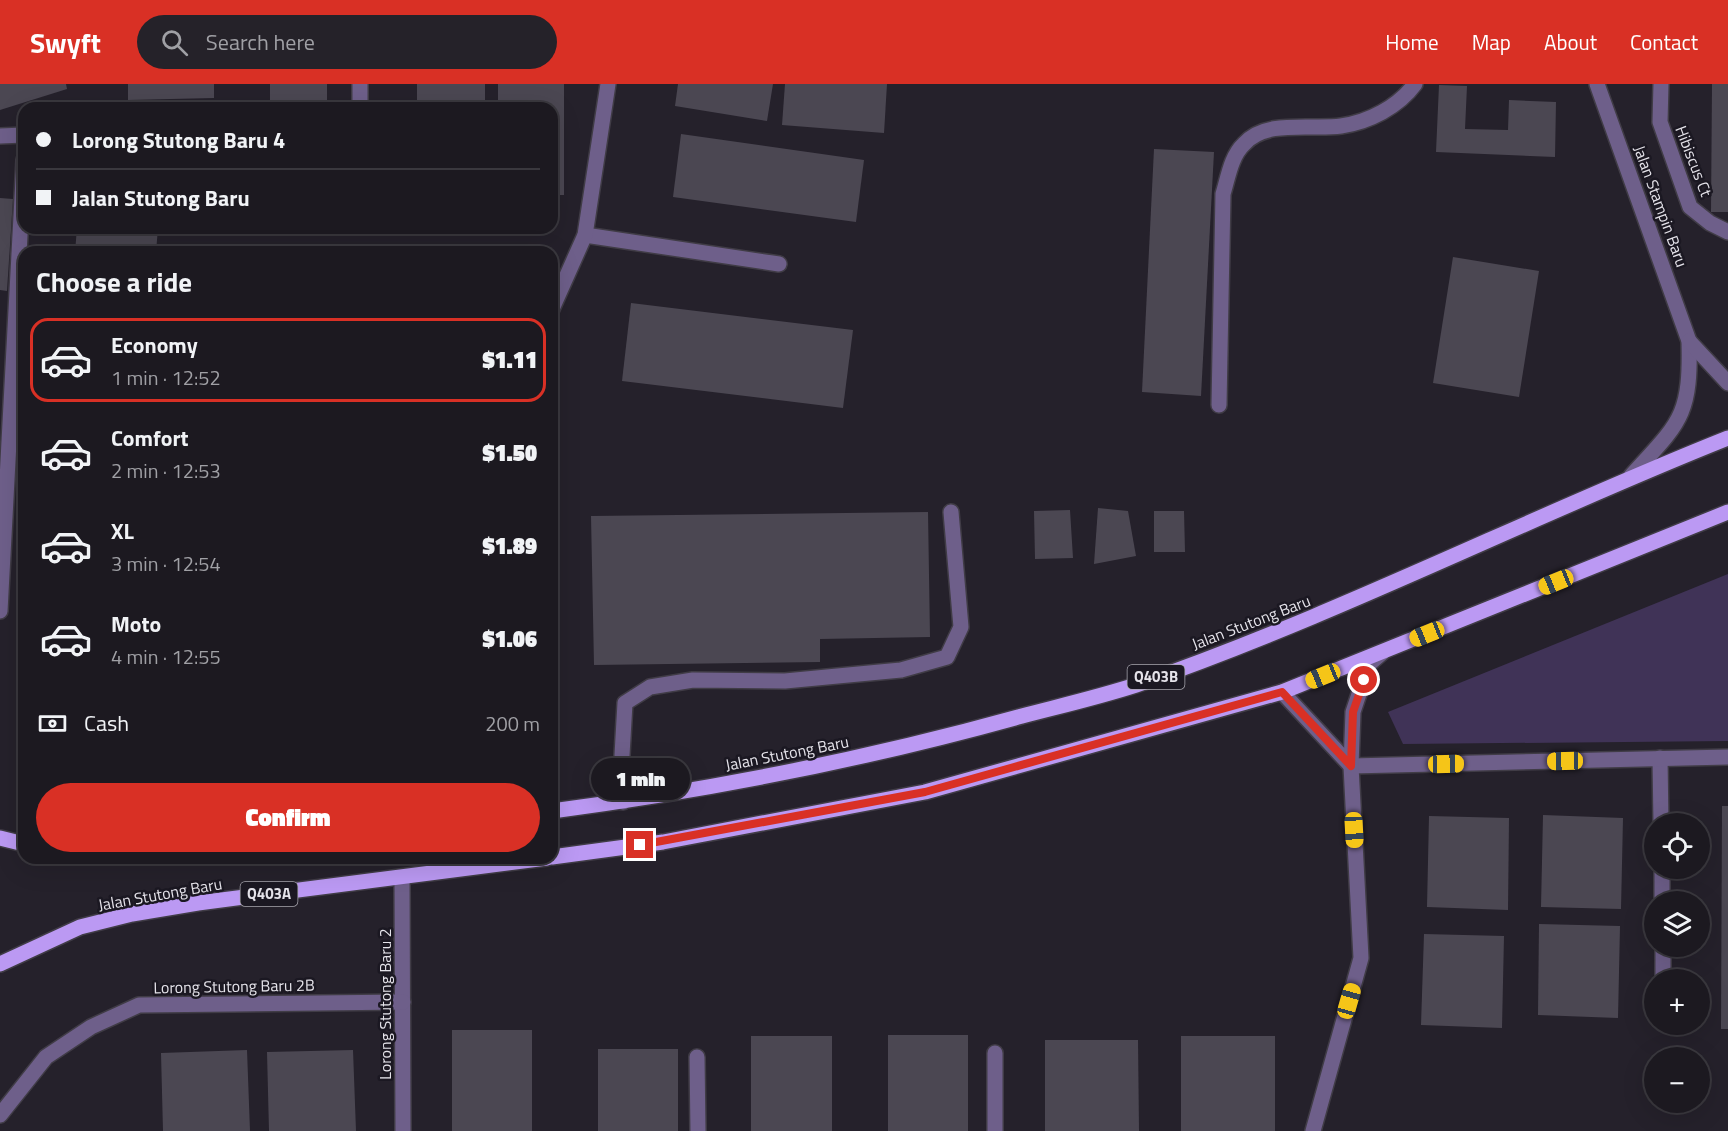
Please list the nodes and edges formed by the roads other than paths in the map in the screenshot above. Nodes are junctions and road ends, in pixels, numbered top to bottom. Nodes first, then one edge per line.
1 (360, 84) edge
2 (608, 84) edge
3 (1415, 84) edge
4 (1597, 84) edge
5 (1661, 84) edge
6 (360, 102) edge
7 (18, 135) edge
8 (0, 136) edge
9 (1728, 232) edge
10 (585, 235) junction
11 (779, 264) dead end
12 (18, 273) edge
13 (558, 296) edge
14 (1689, 341) junction
15 (1728, 383) edge
16 (1219, 405) dead end
17 (1728, 438) edge
18 (1631, 476) junction
19 (951, 512) dead end
20 (1728, 512) edge
21 (0, 611) edge
22 (1384, 651) junction
23 (1282, 692) junction
24 (1728, 757) edge
25 (1660, 758) junction
26 (1351, 766) junction
27 (623, 802) junction
28 (558, 810) edge
29 (1661, 813) edge
30 (0, 838) edge
31 (18, 842) edge
32 (558, 856) edge
33 (504, 864) edge
34 (402, 878) junction
35 (0, 964) edge
36 (403, 1002) junction
37 (995, 1053) dead end
38 (697, 1056) dead end
39 (0, 1115) edge
40 (403, 1131) edge
41 (698, 1131) edge
42 (995, 1131) edge
43 (1313, 1131) edge

1 - 6 street
2 - 10 street
3 - 16 street
4 - 14 street, Jalan Stampin Baru
5 - 9 street, Hibiscus Ct
7 - 8 street
10 - 11 street
10 - 13 street
12 - 21 street
14 - 15 street, Jalan Stampin Baru
14 - 18 street, Jalan Stampin Baru
17 - 18 main road, Jalan Stutong Baru / Q403B
18 - 27 main road, Jalan Stutong Baru / Q403B
19 - 27 street
20 - 22 main road
22 - 23 main road
22 - 26 street
23 - 26 street
23 - 32 main road
24 - 25 street
25 - 26 street
25 - 29 street
26 - 43 street
27 - 28 main road, Jalan Stutong Baru / Q403B
30 - 31 main road
33 - 34 main road, Jalan Stutong Baru / Q403A
34 - 35 main road, Jalan Stutong Baru / Q403A
34 - 36 street, Lorong Stutong Baru 2
36 - 39 street, Lorong Stutong Baru 2B
36 - 40 street, Lorong Stutong Baru 2
37 - 42 street
38 - 41 street

